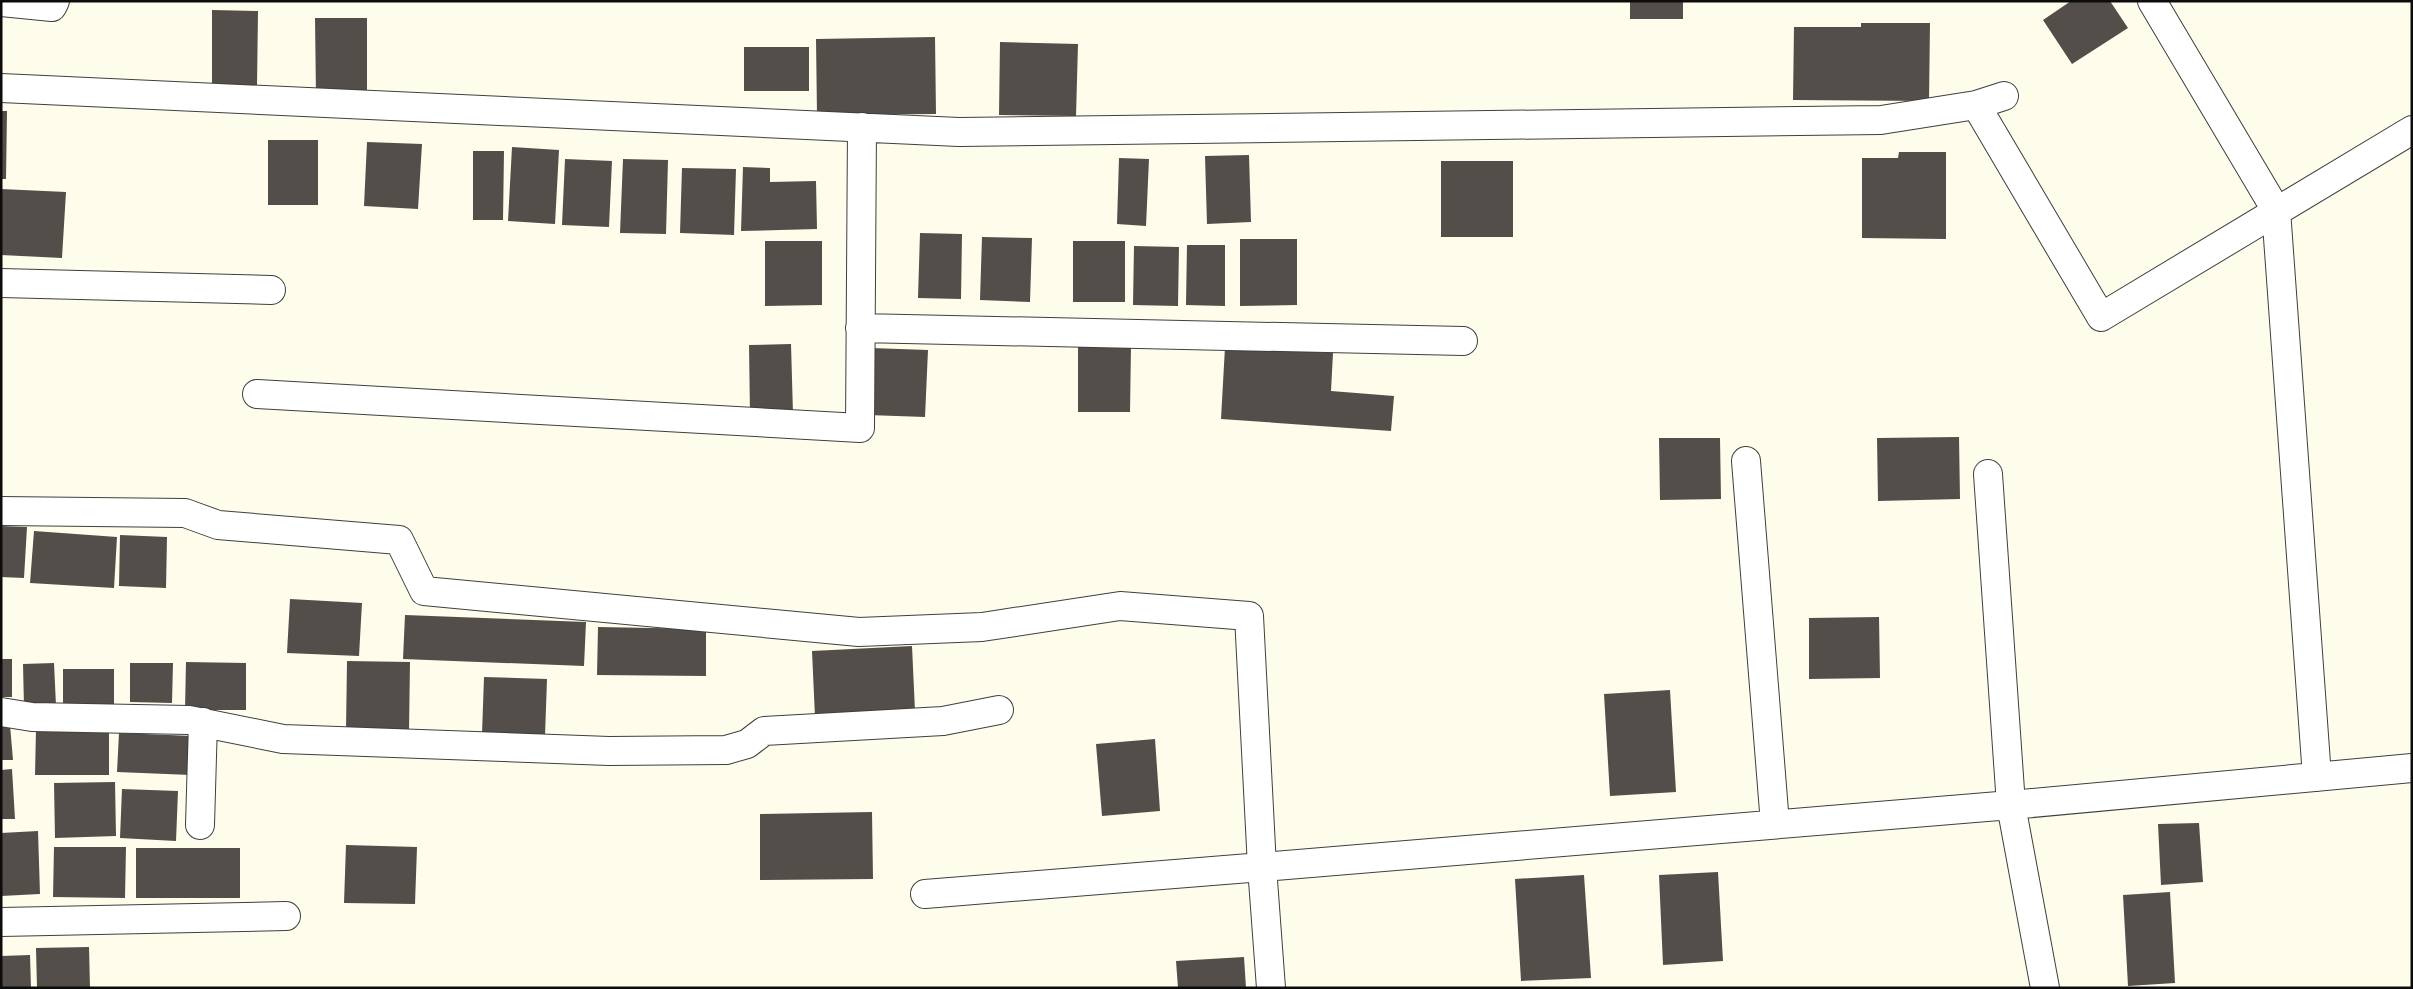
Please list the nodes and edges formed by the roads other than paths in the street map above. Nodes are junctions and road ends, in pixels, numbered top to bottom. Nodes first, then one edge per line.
1 (55, 1) edge
2 (2152, 1) edge
3 (1, 2) edge
4 (1, 88) edge
5 (2004, 96) dead end
6 (1976, 105) junction
7 (862, 127) junction
8 (2412, 130) edge
9 (2276, 210) junction
10 (1, 284) edge
11 (271, 290) dead end
12 (860, 328) junction
13 (1463, 341) dead end
14 (257, 394) dead end
15 (1746, 461) dead end
16 (1988, 474) dead end
17 (1, 511) edge
18 (999, 710) dead end
19 (1, 712) edge
20 (203, 722) junction
21 (2412, 768) edge
22 (2316, 777) junction
23 (2011, 805) junction
24 (1775, 824) junction
25 (200, 825) dead end
26 (1262, 867) junction
27 (925, 894) dead end
28 (286, 916) dead end
29 (1, 922) edge
30 (1271, 988) edge
31 (2045, 988) edge

1 - 3 street
2 - 9 street
4 - 7 street
5 - 6 street
6 - 7 street
6 - 9 street
7 - 12 street
8 - 9 street
9 - 22 street
10 - 11 street
12 - 13 street
12 - 14 street
15 - 24 street
16 - 23 street
17 - 26 street
18 - 20 street
19 - 20 street
20 - 25 street
21 - 22 street
22 - 23 street
23 - 24 street
23 - 31 street
24 - 26 street
26 - 27 street
26 - 30 street
28 - 29 street

